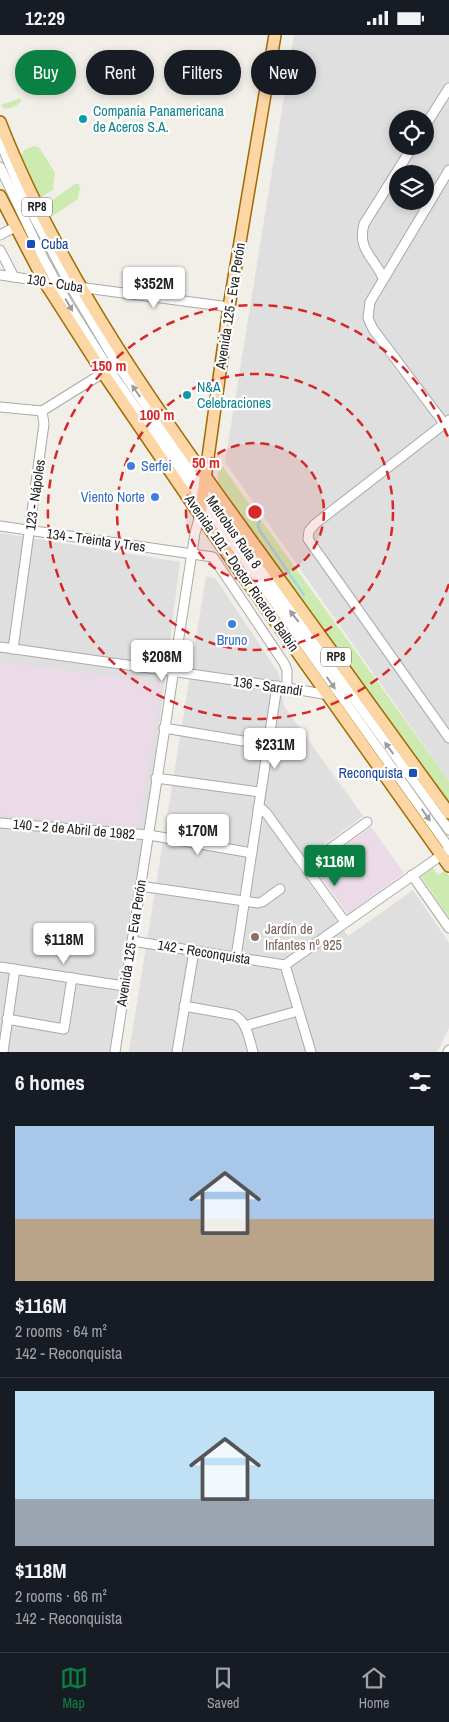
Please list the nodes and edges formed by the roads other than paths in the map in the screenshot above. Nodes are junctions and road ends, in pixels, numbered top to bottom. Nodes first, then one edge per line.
1 (275, 35) edge
2 (449, 88) edge
3 (434, 112) edge
4 (0, 122) edge
5 (0, 141) edge
6 (407, 155) edge
7 (0, 167) edge
8 (448, 174) edge
9 (0, 196) edge
10 (15, 227) junction
11 (0, 235) edge
12 (0, 250) edge
13 (0, 275) edge
14 (14, 277) junction
15 (383, 278) junction
16 (44, 281) junction
17 (57, 283) junction
18 (70, 285) junction
19 (82, 288) junction
20 (229, 307) junction
21 (103, 373) junction
22 (0, 407) edge
23 (42, 411) junction
24 (448, 425) edge
25 (205, 477) junction
26 (203, 489) junction
27 (202, 501) junction
28 (200, 515) junction
29 (0, 526) edge
30 (30, 530) junction
31 (192, 553) junction
32 (0, 647) edge
33 (13, 649) junction
34 (174, 673) junction
35 (277, 686) junction
36 (287, 687) junction
37 (328, 695) junction
38 (164, 728) junction
39 (449, 738) edge
40 (267, 745) junction
41 (156, 778) junction
42 (260, 792) junction
43 (258, 808) junction
44 (449, 813) edge
45 (367, 822) dead end
46 (0, 823) edge
47 (449, 830) edge
48 (149, 835) junction
49 (446, 851) edge
50 (252, 853) junction
51 (306, 866) junction
52 (449, 866) edge
53 (412, 875) junction
54 (140, 886) junction
55 (280, 889) dead end
56 (244, 902) junction
57 (345, 922) junction
58 (449, 928) edge
59 (132, 941) junction
60 (194, 951) junction
61 (236, 957) junction
62 (285, 965) junction
63 (0, 967) edge
64 (15, 969) junction
65 (72, 978) junction
66 (124, 986) junction
67 (184, 1006) junction
68 (298, 1011) junction
69 (7, 1019) junction
70 (246, 1027) junction
71 (3, 1052) edge
72 (115, 1052) edge
73 (177, 1052) edge
74 (253, 1052) edge
75 (311, 1052) edge

1 - 20 main road, Avenida 125 - Eva Perón
2 - 3 street
4 - 19 main road, Avenida 101 - Doctor Ricardo Balbín / RP8
5 - 18 street, Metrobus Ruta 8
6 - 15 street
7 - 17 street, Metrobus Ruta 8
8 - 15 street
9 - 10 main road, Avenida 101 - Doctor Ricardo Balbín / RP8
10 - 11 street
10 - 16 main road, Avenida 101 - Doctor Ricardo Balbín / RP8
12 - 14 street
13 - 14 street, 130 - Cuba
14 - 16 street, 130 - Cuba
15 - 24 street
16 - 17 street, 130 - Cuba
16 - 21 main road, Avenida 101 - Doctor Ricardo Balbín / RP8
17 - 18 street, 130 - Cuba
17 -> 27 street, Metrobus Ruta 8
18 - 19 street, 130 - Cuba
26 -> 18 street, Metrobus Ruta 8
19 - 20 street, 130 - Cuba
19 - 25 main road, Avenida 101 - Doctor Ricardo Balbín / RP8
20 - 25 main road, Avenida 125 - Eva Perón
21 - 23 street
21 - 28 main road, Avenida 101 - Doctor Ricardo Balbín / RP8
22 - 23 street
23 - 30 street, 123 - Nápoles
24 - 39 street
25 - 26 main road, Avenida 125 - Eva Perón
25 - 44 main road, Avenida 101 - Doctor Ricardo Balbín / RP8
26 - 27 main road, Avenida 125 - Eva Perón
47 -> 26 street, Metrobus Ruta 8
27 - 28 main road, Avenida 125 - Eva Perón
27 -> 49 street, Metrobus Ruta 8
28 - 31 street, Avenida 125 - Eva Perón
28 - 37 main road, Avenida 101 - Doctor Ricardo Balbín / RP8
29 - 30 street, 134 - Treinta y Tres
30 - 31 street, 134 - Treinta y Tres
30 - 33 street, 123 - Nápoles
31 - 34 street, Avenida 125 - Eva Perón
31 - 36 street, 134 - Treinta y Tres
32 - 33 street, 136 - Sarandí
33 - 34 street, 136 - Sarandí
34 - 35 street, 136 - Sarandí
34 - 38 street, Avenida 125 - Eva Perón
35 - 36 street, 136 - Sarandí
35 - 40 street
36 - 37 street, 136 - Sarandí
37 - 49 main road, Avenida 101 - Doctor Ricardo Balbín / RP8
38 - 40 street
38 - 41 street, Avenida 125 - Eva Perón
40 - 42 street
41 - 42 street
41 - 48 street, Avenida 125 - Eva Perón
42 - 43 street
43 - 50 street
43 - 51 street
45 - 51 street
46 - 48 street, 140 - 2 de Abril de 1982
48 - 50 street, 140 - 2 de Abril de 1982
48 - 54 street, Avenida 125 - Eva Perón
49 - 52 main road, Avenida 101 - Doctor Ricardo Balbín / RP8
49 - 53 street
50 - 56 street
51 - 57 street
53 - 57 street
53 - 58 street
54 - 56 street
54 - 59 street, Avenida 125 - Eva Perón
55 - 56 street
56 - 61 street
57 - 62 street
59 - 60 street, 142 - Reconquista
59 - 66 street, Avenida 125 - Eva Perón
60 - 61 street, 142 - Reconquista
60 - 67 street
61 - 62 street, 142 - Reconquista
62 - 68 street
63 - 64 street
64 - 65 street
64 - 69 street
65 - 66 street
65 - 69 street
66 - 72 street, Avenida 125 - Eva Perón
67 - 70 street
67 - 73 street
68 - 70 street
68 - 75 street
69 - 71 street
70 - 74 street

